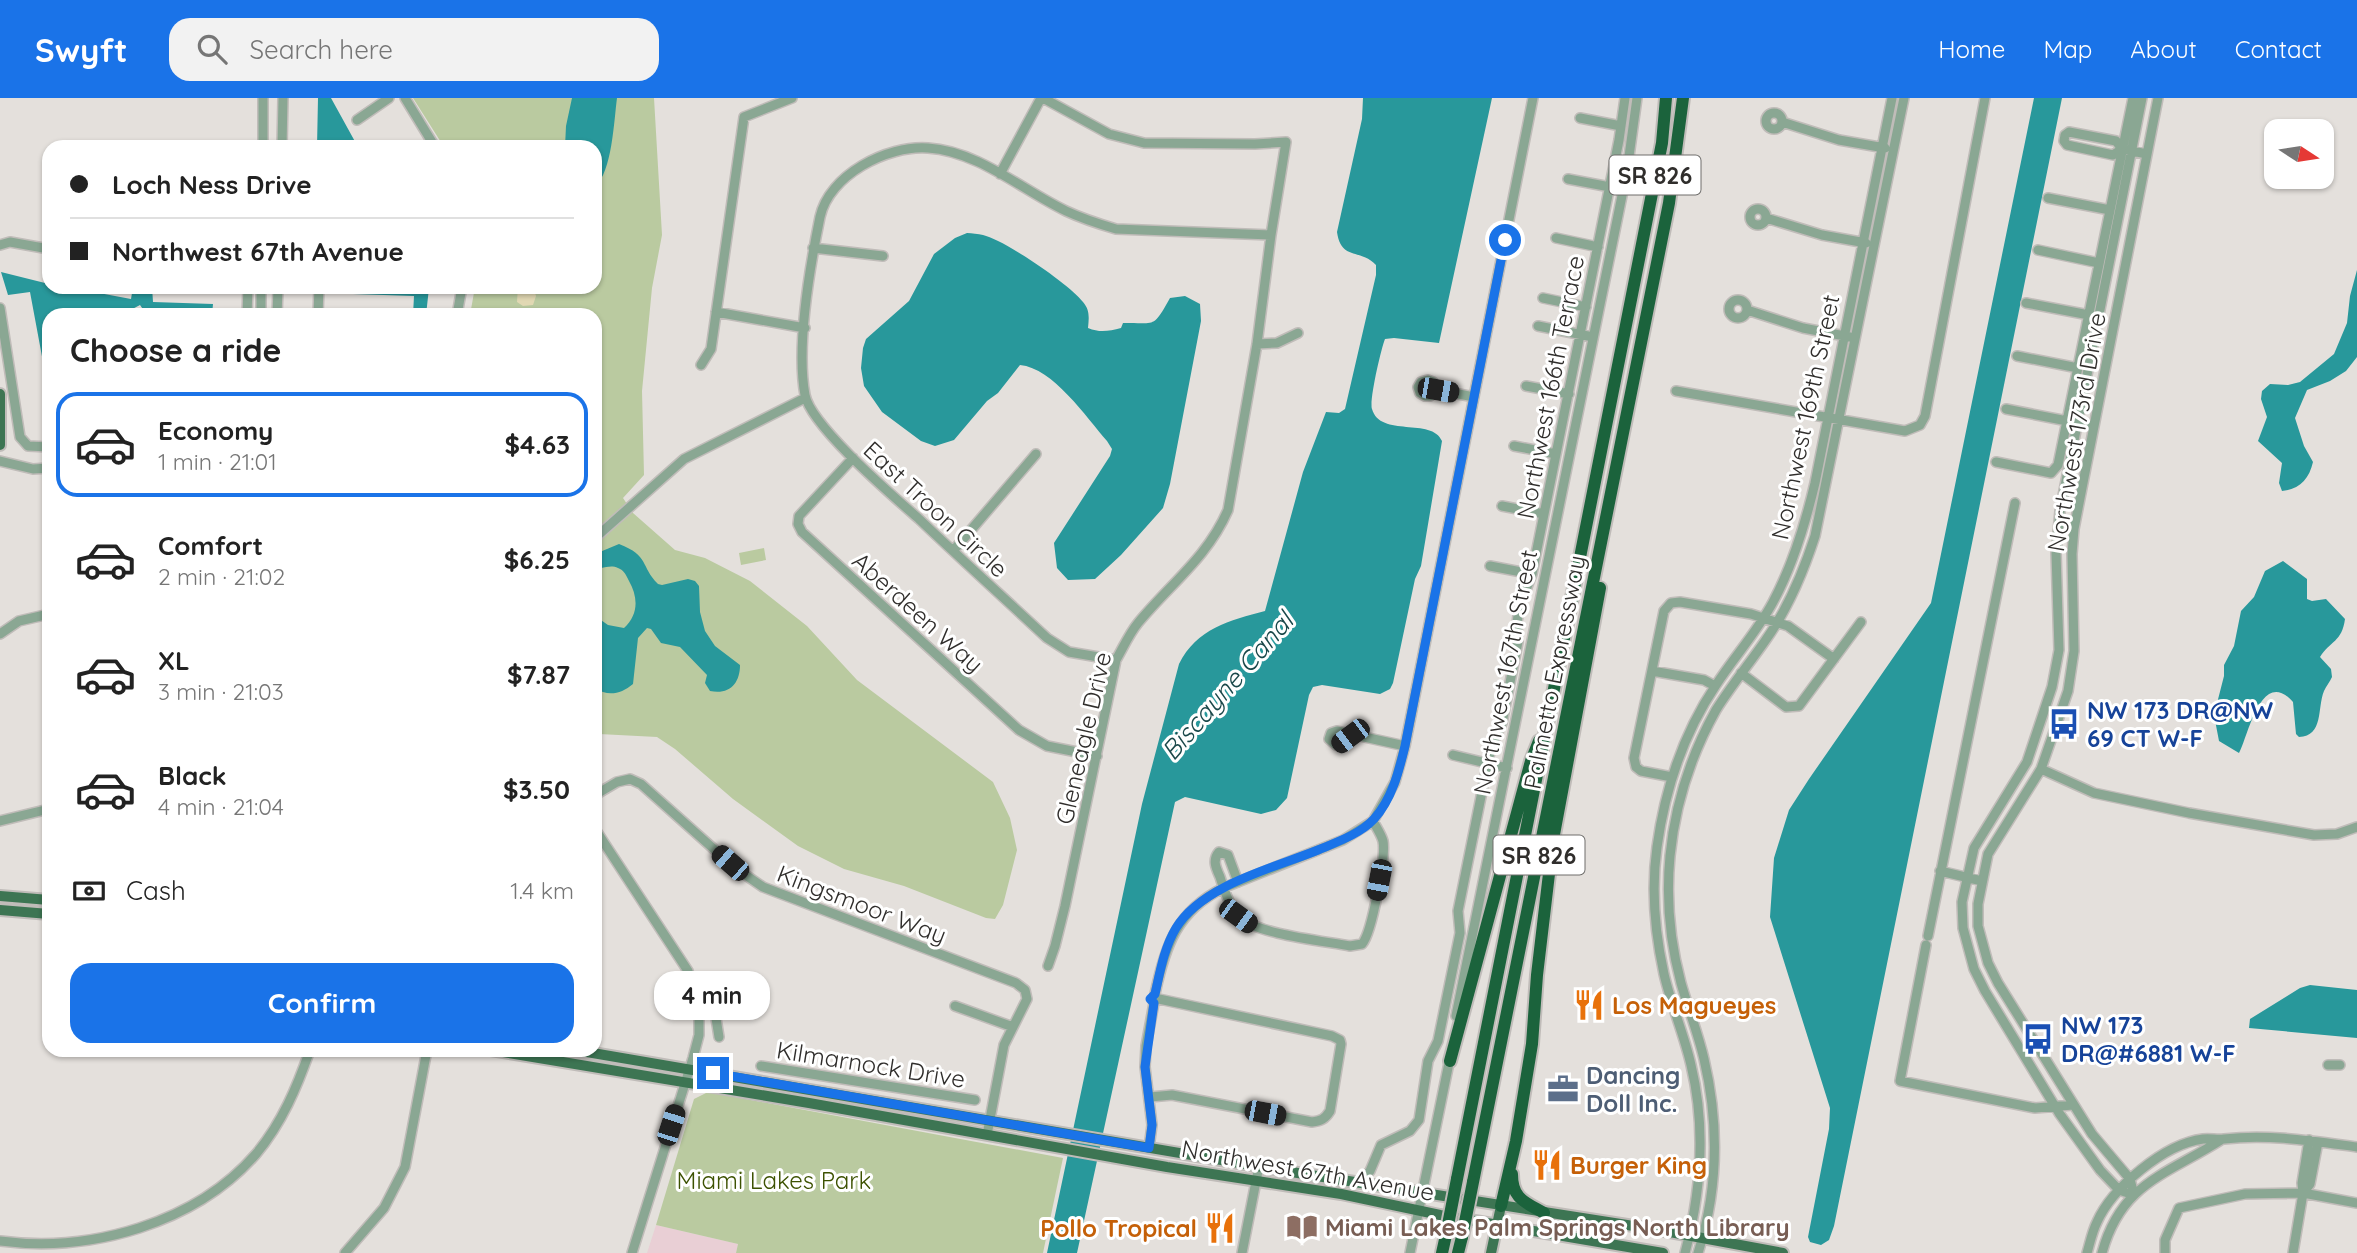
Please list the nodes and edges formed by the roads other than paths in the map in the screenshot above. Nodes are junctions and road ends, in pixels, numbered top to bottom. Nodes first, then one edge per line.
1 (263, 98) edge
2 (283, 98) edge
3 (389, 98) edge
4 (405, 98) edge
5 (792, 98) edge
6 (1042, 98) edge
7 (1533, 98) edge
8 (1625, 98) edge
9 (1637, 98) edge
10 (1666, 98) edge
11 (1683, 98) edge
12 (1892, 98) edge
13 (1904, 98) edge
14 (1985, 98) edge
15 (2133, 98) edge
16 (2142, 98) edge
17 (2158, 98) edge
18 (1580, 118) dead end
19 (357, 120) dead end
20 (1782, 122) dead end
21 (1622, 127) junction
22 (263, 140) edge
23 (282, 140) edge
24 (431, 140) edge
25 (1882, 148) junction
26 (1894, 150) junction
27 (2127, 150) junction
28 (2147, 154) junction
29 (1000, 174) junction
30 (1568, 179) dead end
31 (1610, 187) junction
32 (2048, 198) dead end
33 (2110, 210) junction
34 (1766, 218) dead end
35 (1271, 235) junction
36 (1556, 239) dead end
37 (1863, 243) junction
38 (1, 244) edge
39 (1875, 245) junction
40 (1598, 247) junction
41 (813, 248) junction
42 (42, 249) edge
43 (2038, 250) dead end
44 (883, 257) dead end
45 (2099, 263) junction
46 (1543, 298) dead end
47 (2026, 303) dead end
48 (1586, 307) junction
49 (0, 308) edge
50 (1747, 310) dead end
51 (716, 312) junction
52 (2089, 315) junction
53 (1538, 326) dead end
54 (805, 328) junction
55 (1298, 334) dead end
56 (1580, 335) junction
57 (1844, 336) junction
58 (1593, 337) junction
59 (1856, 339) junction
60 (1257, 344) junction
61 (2017, 356) dead end
62 (701, 365) dead end
63 (2078, 368) junction
64 (1526, 386) dead end
65 (1438, 390) dead end
66 (1676, 391) dead end
67 (0, 394) edge
68 (1569, 394) junction
69 (1474, 397) junction
70 (806, 398) junction
71 (2006, 409) dead end
72 (1828, 418) junction
73 (1839, 419) junction
74 (2066, 421) junction
75 (2078, 423) junction
76 (2093, 426) junction
77 (0, 445) edge
78 (1514, 446) dead end
79 (42, 447) edge
80 (1036, 454) dead end
81 (1556, 454) junction
82 (853, 458) junction
83 (0, 461) edge
84 (1996, 462) dead end
85 (42, 468) edge
86 (2015, 503) dead end
87 (1502, 506) dead end
88 (1544, 514) junction
89 (1604, 528) junction
90 (602, 532) edge
91 (953, 551) junction
92 (1490, 566) dead end
93 (1532, 574) junction
94 (42, 616) edge
95 (1764, 618) junction
96 (1777, 622) junction
97 (1861, 622) dead end
98 (0, 634) edge
99 (1834, 659) junction
100 (1116, 660) junction
101 (2056, 668) junction
102 (1652, 671) junction
103 (2071, 672) junction
104 (1741, 673) junction
105 (1715, 686) junction
106 (1549, 718) junction
107 (1350, 736) dead end
108 (1405, 746) junction
109 (1453, 755) dead end
110 (1097, 757) junction
111 (1488, 762) junction
112 (1508, 764) junction
113 (2041, 769) junction
114 (1672, 777) junction
115 (602, 791) edge
116 (42, 811) edge
117 (0, 821) edge
118 (1373, 821) junction
119 (1660, 826) junction
120 (2357, 827) edge
121 (1673, 833) junction
122 (602, 841) edge
123 (1940, 871) junction
124 (1966, 878) junction
125 (1982, 881) junction
126 (1238, 882) junction
127 (1223, 888) junction
128 (0, 896) edge
129 (42, 899) edge
130 (0, 910) edge
131 (42, 913) edge
132 (1672, 934) junction
133 (1658, 938) junction
134 (1048, 966) dead end
135 (693, 988) junction
136 (1156, 999) junction
137 (955, 1006) dead end
138 (1013, 1027) junction
139 (719, 1037) dead end
140 (602, 1054) edge
141 (307, 1057) edge
142 (426, 1057) edge
143 (533, 1057) edge
144 (1450, 1060) junction
145 (2329, 1065) dead end
146 (2340, 1065) dead end
147 (761, 1066) dead end
148 (689, 1069) junction
149 (685, 1082) junction
150 (840, 1094) junction
151 (1150, 1097) junction
152 (975, 1100) dead end
153 (2073, 1105) junction
154 (2055, 1106) junction
155 (837, 1107) junction
156 (990, 1120) junction
157 (988, 1135) junction
158 (2222, 1139) junction
159 (2314, 1141) junction
160 (2357, 1147) edge
161 (1149, 1148) junction
162 (1125, 1158) junction
163 (1512, 1163) junction
164 (1259, 1166) junction
165 (1167, 1167) junction
166 (2130, 1179) junction
167 (1256, 1182) junction
168 (1367, 1184) junction
169 (2119, 1190) junction
170 (1423, 1192) junction
171 (2303, 1193) junction
172 (2134, 1195) junction
173 (1365, 1198) junction
174 (2357, 1203) edge
175 (1501, 1206) junction
176 (1419, 1210) junction
177 (1544, 1213) junction
178 (1497, 1225) junction
179 (1689, 1236) junction
180 (1702, 1238) junction
181 (72, 1243) junction
182 (7, 1245) edge
183 (67, 1253) edge
184 (345, 1253) edge
185 (632, 1253) edge
186 (1241, 1253) edge
187 (1410, 1253) edge
188 (1442, 1253) edge
189 (1458, 1253) edge
190 (1491, 1253) edge
191 (1662, 1253) edge
192 (1685, 1253) edge
193 (1698, 1253) edge
194 (1783, 1253) edge
195 (2087, 1253) edge
196 (2102, 1253) edge
197 (2165, 1253) edge
198 (2293, 1253) edge

1 - 22 street
2 - 23 street
3 - 19 street
4 - 24 street
5 - 51 street
6 - 29 street
6 - 35 street, Gleneagle Drive
7 - 69 street
8 - 21 street, Northwest 166th Terrace
9 - 58 street, Northwest 167th Street
10 - 106 highway, Palmetto Expressway / SR 826
11 - 89 highway, Palmetto Expressway / SR 826
12 - 25 street, Northwest 169th Street
13 - 26 street, Northwest 169th Street
14 - 73 street
15 - 27 street
16 - 27 street, Northwest 173rd Drive
17 - 28 street, Northwest 173rd Drive
18 - 21 street
20 - 25 street
21 - 31 street, Northwest 166th Terrace
25 - 26 street
25 - 37 street, Northwest 169th Street
26 - 39 street, Northwest 169th Street
27 - 27 street
27 - 28 street
27 - 33 street
27 - 75 street, Northwest 173rd Drive
28 - 76 street, Northwest 173rd Drive
29 - 35 street, East Troon Circle
29 - 41 street, East Troon Circle
30 - 31 street
31 - 40 street, Northwest 166th Terrace
32 - 33 street
33 - 45 street
34 - 37 street
35 - 60 street, Gleneagle Drive
36 - 40 street
37 - 39 street
37 - 57 street, Northwest 169th Street
38 - 42 street
39 - 59 street, Northwest 169th Street
40 - 48 street, Northwest 166th Terrace
41 - 44 street
41 - 54 street, East Troon Circle
43 - 45 street
45 - 52 street
46 - 48 street
47 - 52 street
48 - 56 street, Northwest 166th Terrace
49 - 79 street
50 - 57 street
51 - 54 street
51 - 62 street
52 - 63 street
53 - 56 street
54 - 70 street, East Troon Circle
55 - 60 street
56 - 58 street
56 - 68 street, Northwest 166th Terrace
57 - 59 street
57 - 72 street, Northwest 169th Street
58 - 112 street, Northwest 167th Street
59 - 73 street, Northwest 169th Street
60 - 100 street, Gleneagle Drive
61 - 63 street
63 - 74 street
64 - 68 street
65 - 69 street
66 - 72 street
67 - 77 main road
68 - 81 street, Northwest 166th Terrace
69 - 108 street
70 - 82 street, East Troon Circle
70 - 90 street
71 - 74 street
72 - 73 street
72 - 95 street, Northwest 169th Street
73 - 96 street, Northwest 169th Street
74 - 75 street
74 - 84 street
75 - 76 street
75 - 101 street, Northwest 173rd Drive
76 - 103 street, Northwest 173rd Drive
78 - 81 street
80 - 91 street
81 - 88 street, Northwest 166th Terrace
82 - 91 street, East Troon Circle
82 - 110 street, Aberdeen Way
83 - 85 street
86 - 123 street, Northwest 173rd Drive
87 - 88 street
88 - 93 street, Northwest 166th Terrace
89 - 163 highway
89 - 189 highway, Palmetto Expressway / SR 826, bridge
91 - 100 street, East Troon Circle
92 - 93 street
93 - 111 street, Northwest 166th Terrace
94 - 98 street
95 - 96 street
95 - 102 street
95 - 105 street, Northwest 169th Street
96 - 99 street
96 - 104 street, Northwest 169th Street
97 - 99 street
99 - 104 street
100 - 110 street, Gleneagle Drive
101 - 103 street
101 - 124 street, Northwest 173rd Drive
102 - 105 street
102 - 114 street
103 - 113 street, Northwest 173rd Drive
104 - 121 street, Northwest 169th Street
105 - 114 street, Northwest 169th Street
106 - 144 highway
106 - 188 highway, Palmetto Expressway / SR 826, bridge
107 - 108 street
108 - 118 street
109 - 111 street
110 - 134 street, Gleneagle Drive
111 - 112 street
111 - 168 street, Northwest 166th Terrace
112 - 144 street, Northwest 167th Street
113 - 120 street
113 - 125 street, Northwest 173rd Drive
114 - 119 street, Northwest 169th Street
115 - 138 street, Kingsmoor Way
116 - 117 street
118 - 126 street
118 - 127 street
119 - 121 street
119 - 133 street, Northwest 169th Street
121 - 132 street, Northwest 169th Street
122 - 135 street
123 - 124 street
123 - 154 street, Northwest 173rd Drive
124 - 125 street
124 - 154 street, Northwest 173rd Drive
125 - 153 street, Northwest 173rd Drive
126 - 127 street
126 - 127 street
127 - 136 street
128 - 129 main road
130 - 131 main road
132 - 133 street
132 - 180 street, Northwest 169th Street
133 - 179 street, Northwest 169th Street
135 - 139 street
135 - 148 street
136 - 151 street
136 - 151 street
137 - 138 street
138 - 156 street, Kingsmoor Way
140 - 148 main road, Northwest 67th Avenue
141 - 181 street
142 - 184 street
143 - 149 main road, Northwest 67th Avenue
144 - 170 street, Northwest 167th Street
145 - 146 street
147 - 152 street, Kilmarnock Drive
148 - 149 street
148 - 150 main road, Northwest 67th Avenue
149 - 155 main road, Northwest 67th Avenue
149 - 185 street
150 - 155 main road
150 - 156 main road, Northwest 67th Avenue
151 - 161 street
153 - 154 street, Northwest 173rd Drive
153 - 166 street, Northwest 173rd Drive
154 - 169 street, Northwest 173rd Drive
155 - 157 main road, Northwest 67th Avenue
156 - 157 street, Kingsmoor Way
156 - 161 main road, Northwest 67th Avenue
157 - 162 main road, Northwest 67th Avenue
158 - 159 street
158 - 166 street
158 - 172 street
159 - 160 street
159 - 171 street
161 - 162 main road
161 - 164 main road, Northwest 67th Avenue
161 - 165 main road
162 - 165 main road, Northwest 67th Avenue
163 - 175 highway
163 - 177 highway
164 - 167 street
164 - 168 main road, Northwest 67th Avenue
165 - 167 main road, Northwest 67th Avenue
166 - 169 street
166 - 172 street, Northwest 173rd Drive
167 - 173 main road, Northwest 67th Avenue
167 - 186 street
168 - 170 main road, Northwest 67th Avenue
168 - 173 street, Northwest 166th Terrace
169 - 172 street
169 - 195 street
170 - 175 main road, Northwest 67th Avenue
170 - 176 street, Northwest 167th Street
171 - 174 street
171 - 197 street
171 - 198 street
172 - 196 street
173 - 176 main road, Northwest 67th Avenue
175 - 177 main road, Northwest 67th Avenue
175 - 178 main road
176 - 178 main road, Northwest 67th Avenue
176 - 187 street, Northwest 167th Street
177 - 179 main road, Northwest 67th Avenue
178 - 190 main road
178 - 191 main road, Northwest 67th Avenue
179 - 180 main road, Northwest 67th Avenue
179 - 192 street, Northwest 169th Street
180 - 193 street, Northwest 169th Street
180 - 194 main road, Northwest 67th Avenue
181 - 182 street
181 - 183 street

